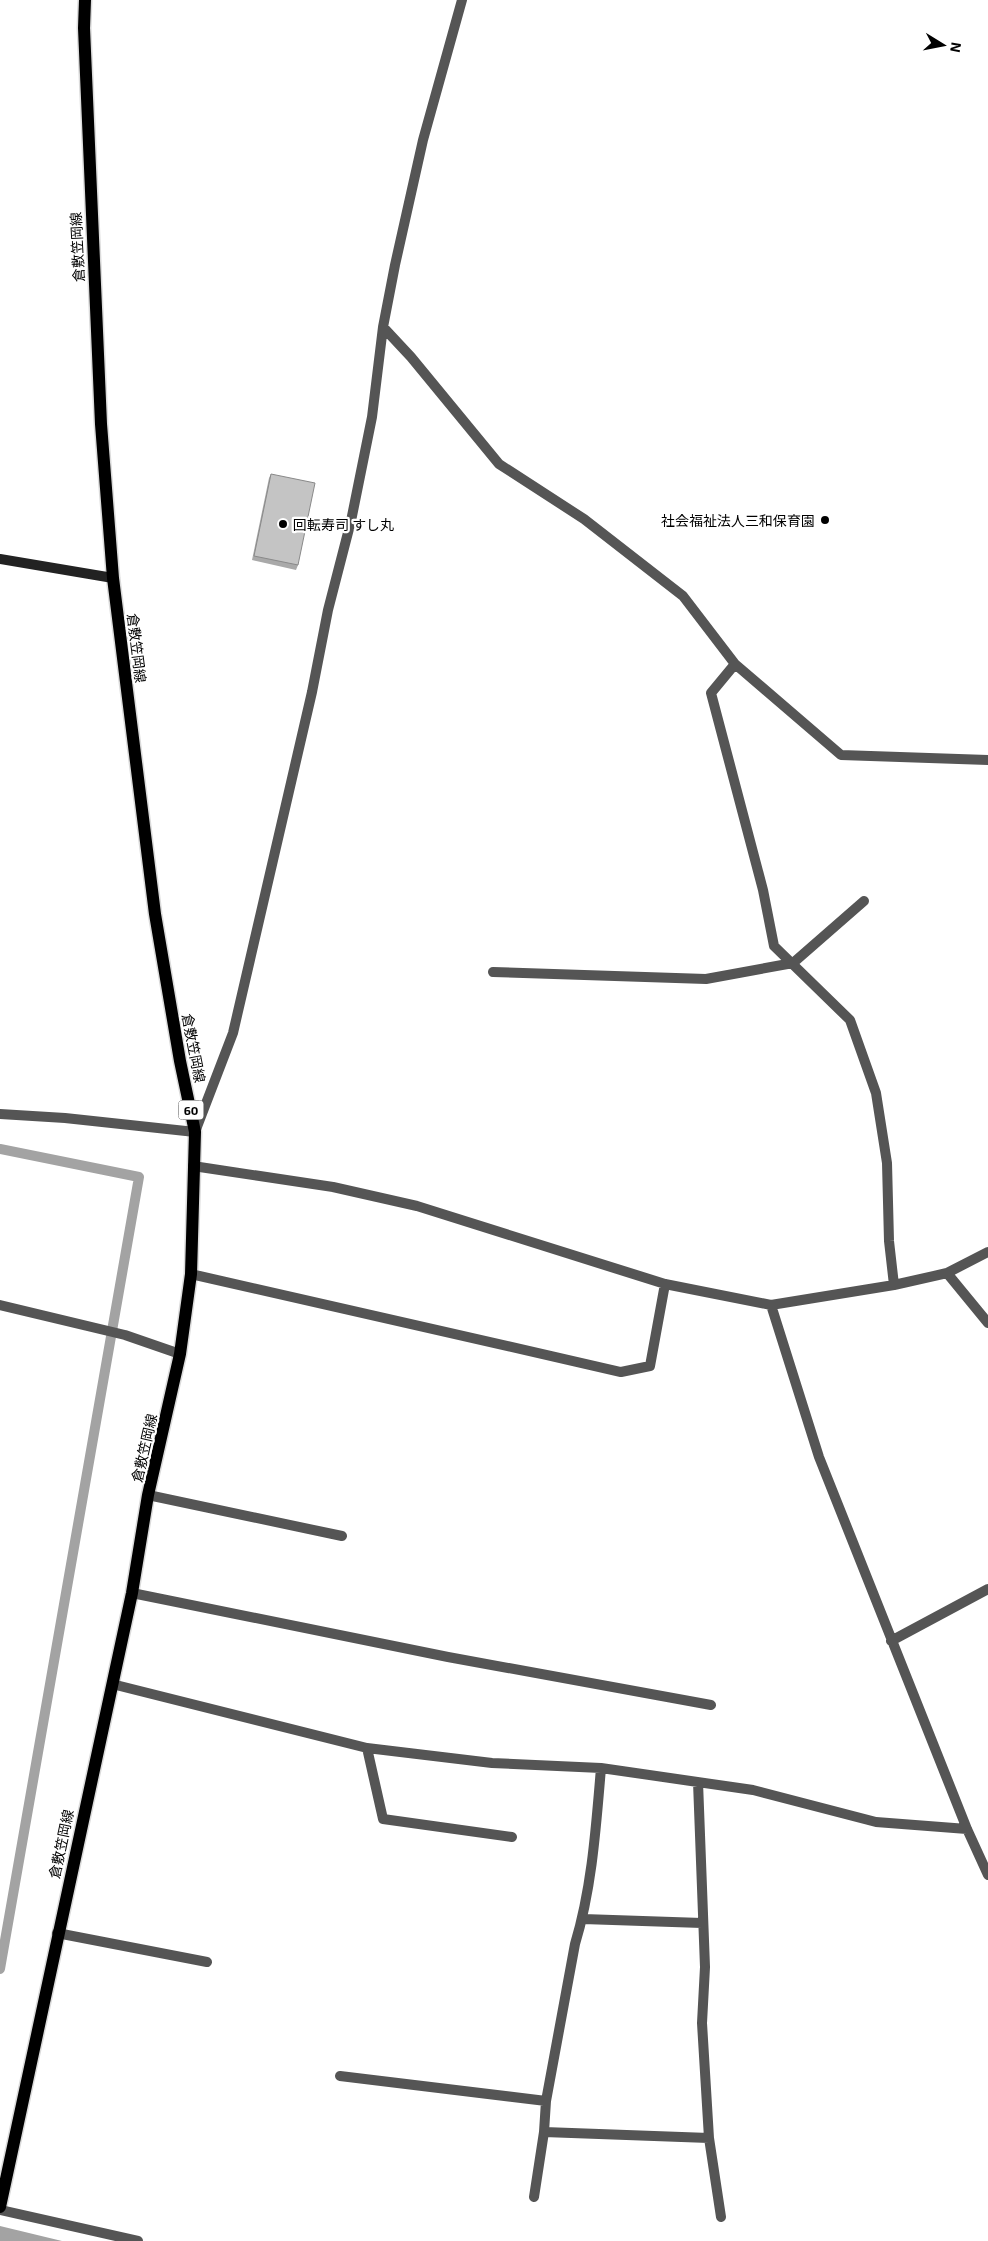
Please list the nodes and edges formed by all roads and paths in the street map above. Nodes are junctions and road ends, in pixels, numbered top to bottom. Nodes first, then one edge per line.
1 (85, 0) edge
2 (462, 0) edge
3 (383, 328) junction
4 (0, 559) edge
5 (113, 578) junction
6 (735, 664) junction
7 (988, 760) edge
8 (864, 902) dead end
9 (793, 963) junction
10 (493, 972) dead end
11 (0, 1114) edge
12 (195, 1132) junction
13 (194, 1166) junction
14 (988, 1252) edge
15 (947, 1273) junction
16 (191, 1274) junction
17 (665, 1284) junction
18 (894, 1285) junction
19 (0, 1305) edge
20 (771, 1305) junction
21 (988, 1324) edge
22 (180, 1354) junction
23 (148, 1495) junction
24 (342, 1536) dead end
25 (988, 1590) edge
26 (132, 1593) junction
27 (891, 1640) junction
28 (112, 1684) junction
29 (710, 1705) dead end
30 (367, 1748) junction
31 (601, 1768) junction
32 (698, 1782) junction
33 (967, 1829) junction
34 (512, 1837) dead end
35 (988, 1875) edge
36 (583, 1919) junction
37 (702, 1923) junction
38 (57, 1933) junction
39 (207, 1962) dead end
40 (340, 2076) dead end
41 (546, 2101) junction
42 (544, 2132) junction
43 (709, 2138) junction
44 (534, 2197) dead end
45 (0, 2208) edge
46 (721, 2217) dead end
47 (138, 2241) edge

1 - 5 main road, 倉敷笠岡線 / 60
2 - 3 street
3 - 6 street
3 - 12 street
4 - 5 street
5 - 12 main road, 倉敷笠岡線 / 60
6 - 7 street
6 - 9 street
8 - 9 street
9 - 10 street
9 - 18 street
11 - 12 street
12 - 13 main road, 倉敷笠岡線 / 60
13 - 16 main road, 倉敷笠岡線 / 60
13 - 17 street
14 - 15 street
15 - 18 street
15 - 21 street
16 - 17 street
16 - 22 main road, 倉敷笠岡線 / 60
17 - 20 street
18 - 20 street
19 - 22 street
20 - 27 street
22 - 23 main road, 倉敷笠岡線 / 60
23 - 24 street
23 - 26 main road, 倉敷笠岡線 / 60
25 - 27 street
26 - 28 main road, 倉敷笠岡線 / 60
26 - 29 street
27 - 33 street
28 - 30 street
28 - 38 main road, 倉敷笠岡線 / 60
30 - 31 street
30 - 34 street
31 - 32 street
31 - 36 street
32 - 33 street
32 - 37 street
33 - 35 street
36 - 37 street
36 - 41 street
37 - 43 street
38 - 39 street
38 - 45 main road, 倉敷笠岡線 / 60
40 - 41 street
41 - 42 street
42 - 43 street
42 - 44 street
43 - 46 street
45 - 47 street

